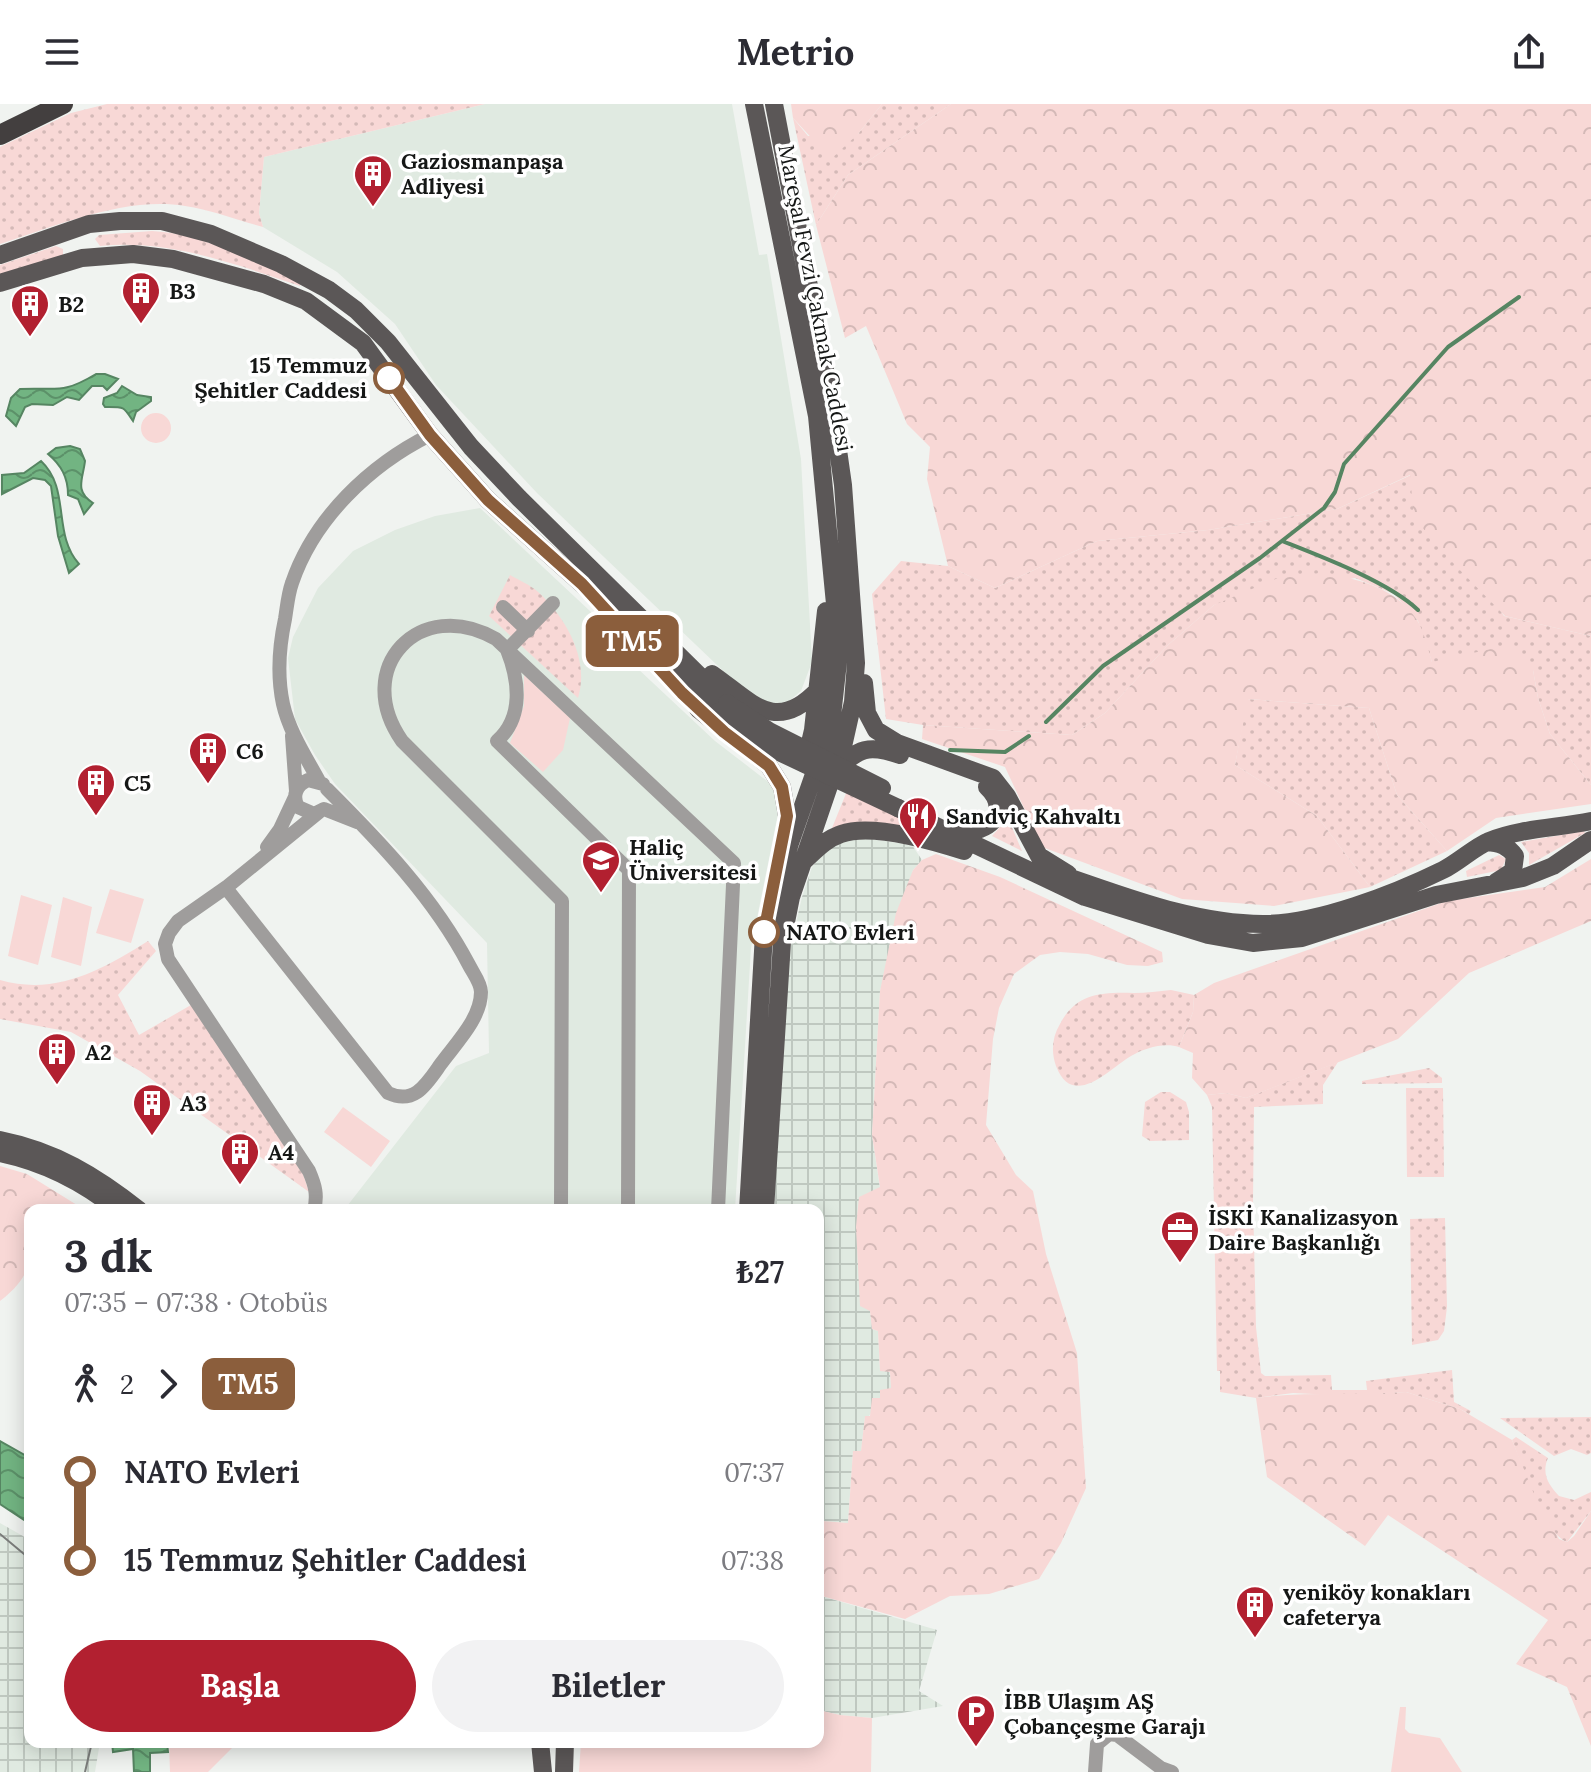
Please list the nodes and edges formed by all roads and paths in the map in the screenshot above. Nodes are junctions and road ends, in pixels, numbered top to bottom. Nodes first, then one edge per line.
1 (63, 104) edge
2 (754, 104) edge
3 (774, 104) edge
4 (0, 135) edge
5 (103, 222) junction
6 (51, 235) junction
7 (0, 255) edge
8 (105, 255) junction
9 (65, 263) junction
10 (0, 283) edge
11 (430, 435) junction
12 (829, 536) junction
13 (582, 584) junction
14 (553, 603) dead end
15 (503, 607) dead end
16 (528, 631) junction
17 (856, 641) junction
18 (670, 646) junction
19 (507, 650) junction
20 (818, 690) junction
21 (723, 708) junction
22 (291, 728) junction
23 (835, 771) junction
24 (323, 785) junction
25 (295, 794) junction
26 (898, 802) junction
27 (322, 811) junction
28 (787, 816) junction
29 (1591, 821) edge
30 (953, 822) junction
31 (362, 823) junction
32 (1591, 840) edge
33 (1487, 842) junction
34 (803, 862) junction
35 (252, 866) junction
36 (1028, 872) junction
37 (1085, 882) junction
38 (1489, 885) junction
39 (226, 888) junction
40 (772, 902) junction
41 (1289, 921) junction
42 (1220, 938) junction
43 (0, 1140) edge
44 (0, 1153) edge
45 (109, 1204) edge
46 (131, 1204) edge
47 (316, 1204) edge
48 (561, 1204) edge
49 (628, 1204) edge
50 (718, 1204) edge
51 (748, 1204) edge
52 (765, 1204) edge
53 (541, 1748) edge
54 (565, 1748) edge
55 (543, 1772) edge
56 (564, 1772) edge
57 (1095, 1772) edge
58 (1172, 1772) edge

1 - 4 highway
2 - 12 main road, Mareşal Fevzi Çakmak Caddesi
3 - 17 main road, Mareşal Fevzi Çakmak Caddesi
5 - 6 main road
5 - 8 main road
5 - 18 main road
6 - 7 main road
6 - 9 main road
8 - 9 main road
8 - 11 main road
9 - 10 main road
11 - 13 main road
11 - 22 street
12 - 20 main road
12 - 40 main road, Mareşal Fevzi Çakmak Caddesi
13 - 21 main road
13 - 28 main road
14 - 16 street
15 - 16 street
16 - 19 street
17 - 23 main road, Mareşal Fevzi Çakmak Caddesi
17 - 37 main road
18 - 20 main road
18 - 21 main road
19 - 48 street
19 - 49 street
19 - 50 street
20 - 28 main road
21 - 26 main road, bridge
22 - 24 street
22 - 25 street
23 - 30 main road
23 - 34 main road, Mareşal Fevzi Çakmak Caddesi
24 - 25 street
24 - 27 street
24 - 31 street
25 - 27 street
25 - 35 street
26 - 30 main road
26 - 36 main road
27 - 31 street
27 - 35 street
28 - 40 main road
29 - 33 main road
30 - 37 main road
31 - 39 street
32 - 38 main road
33 - 38 main road
33 - 41 main road
34 - 36 main road
34 - 52 main road, Mareşal Fevzi Çakmak Caddesi
35 - 39 street
36 - 42 main road
37 - 41 main road
38 - 42 main road
39 - 47 street
40 - 51 main road, Mareşal Fevzi Çakmak Caddesi
41 - 42 main road
43 - 46 main road
44 - 45 main road
53 - 55 main road
54 - 56 main road
57 - 58 street

